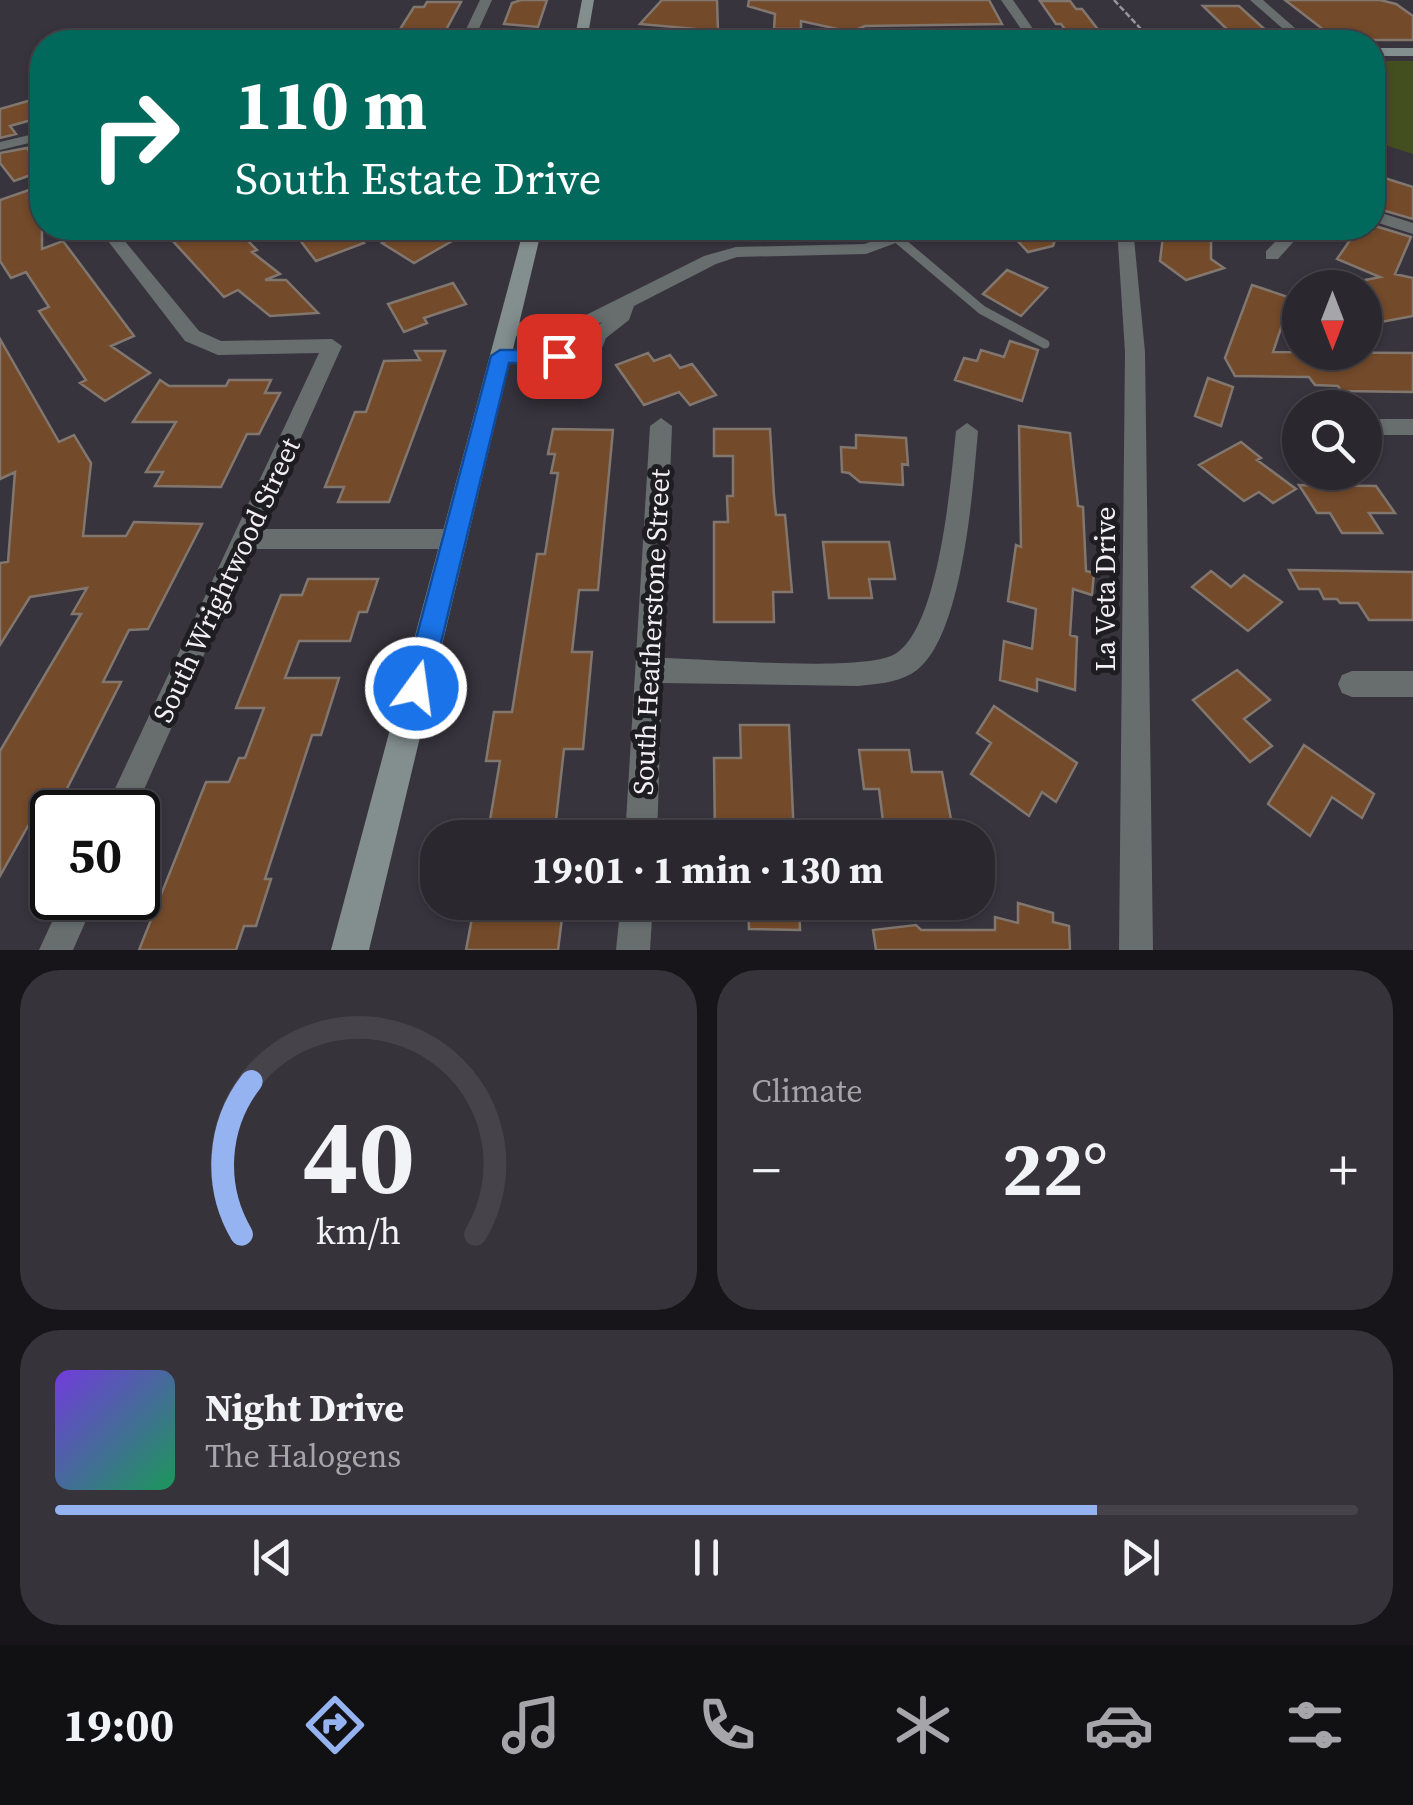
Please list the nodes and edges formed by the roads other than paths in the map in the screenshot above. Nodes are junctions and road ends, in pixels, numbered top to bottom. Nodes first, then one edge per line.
1 (486, 0) edge
2 (588, 0) edge
3 (1007, 0) edge
4 (1256, 0) edge
5 (472, 30) edge
6 (582, 30) edge
7 (1028, 30) edge
8 (1291, 30) edge
9 (1385, 52) edge
10 (1413, 52) edge
11 (30, 139) edge
12 (0, 146) edge
13 (1385, 219) edge
14 (1413, 229) edge
15 (116, 240) edge
16 (530, 240) edge
17 (741, 240) edge
18 (900, 240) joint
19 (1126, 240) edge
20 (1287, 240) edge
21 (736, 252) junction
22 (1272, 256) dead end
23 (589, 330) junction
24 (504, 343) junction
25 (1045, 344) dead end
26 (661, 426) dead end
27 (1382, 427) edge
28 (1413, 428) edge
29 (966, 432) dead end
30 (246, 539) junction
31 (454, 539) junction
32 (652, 670) junction
33 (1352, 684) dead end
34 (1413, 684) edge
35 (130, 790) edge
36 (642, 820) edge
37 (70, 920) edge
38 (635, 920) edge
39 (56, 950) edge
40 (350, 950) edge
41 (634, 950) edge
42 (1136, 950) edge

1 - 5 street
2 - 6 main road
3 - 7 street
4 - 8 street
9 - 10 main road
11 - 12 street
13 - 14 street
15 - 30 street, South Wrightwood Street
16 - 24 main road
17 - 21 street
18 - 21 street
18 - 25 lane
19 - 42 street, La Veta Drive
20 - 22 street
21 - 23 street
23 - 24 street
23 - 24 street
24 - 31 main road
26 - 32 street, South Heatherstone Street
27 - 28 street
29 - 32 street
30 - 31 street
30 - 35 street, South Wrightwood Street
31 - 40 main road
32 - 36 street, South Heatherstone Street
33 - 34 street
37 - 39 street
38 - 41 street

